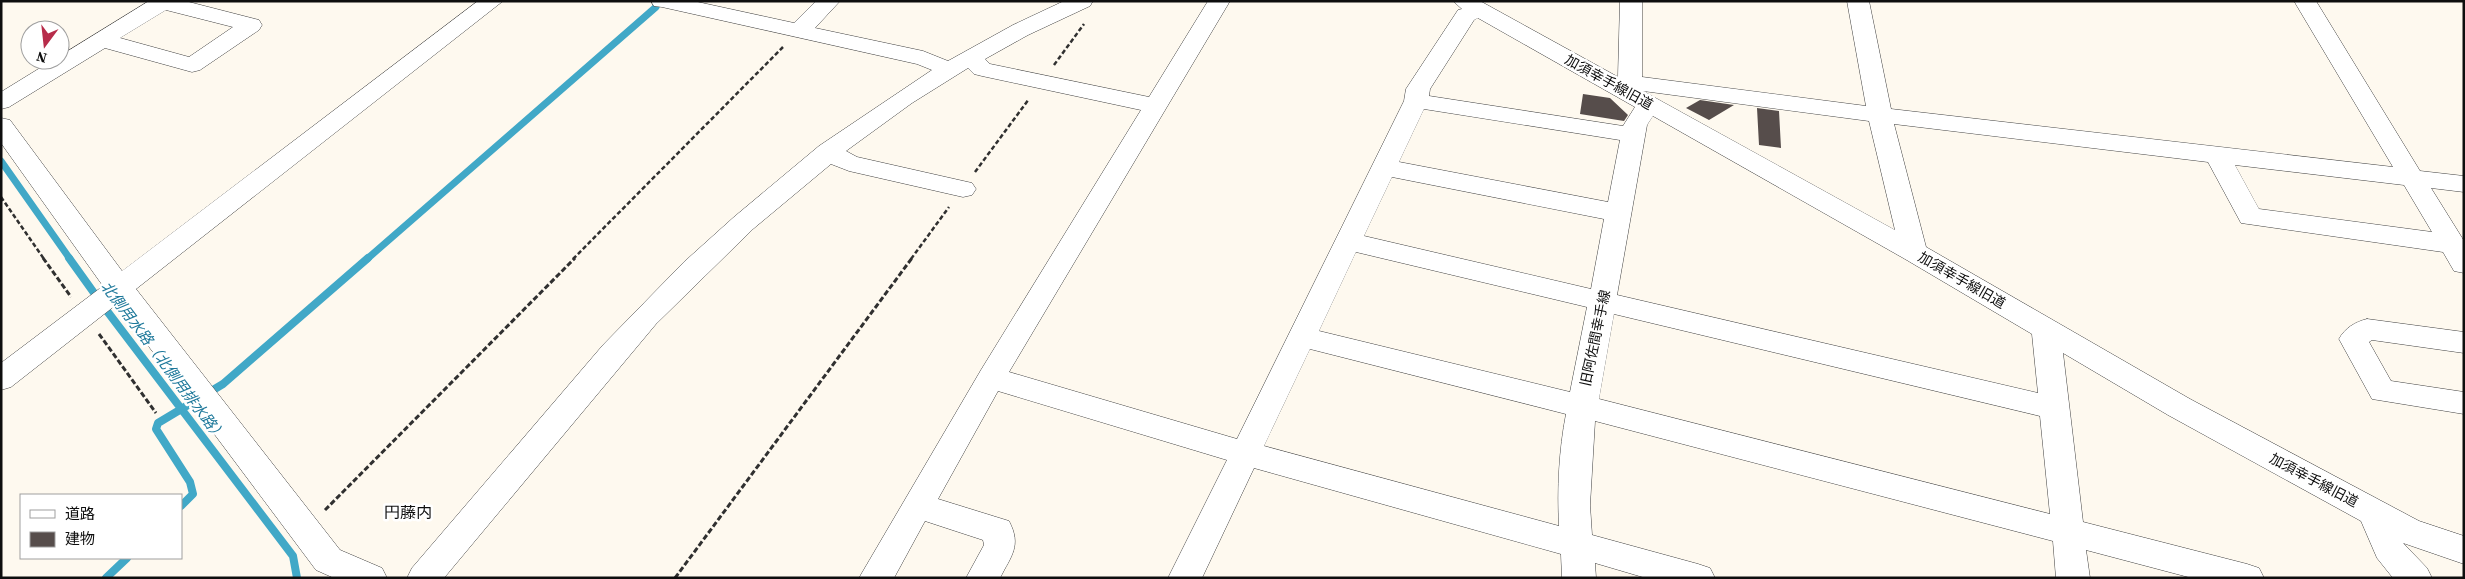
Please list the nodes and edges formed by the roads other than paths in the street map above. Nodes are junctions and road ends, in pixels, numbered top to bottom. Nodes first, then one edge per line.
1 (492, 1) edge
2 (662, 1) edge
3 (829, 1) edge
4 (1219, 1) edge
5 (1631, 1) edge
6 (1858, 1) edge
7 (2305, 1) edge
8 (164, 2) edge
9 (1079, 2) edge
10 (1471, 5) edge
11 (799, 31) junction
12 (102, 40) junction
13 (971, 58) junction
14 (947, 70) junction
15 (1624, 86) junction
16 (1416, 100) junction
17 (1, 102) edge
18 (1156, 106) junction
19 (1649, 106) junction
20 (1880, 115) junction
21 (1, 125) edge
22 (1634, 135) junction
23 (828, 152) junction
24 (2217, 155) junction
25 (1383, 167) junction
26 (2412, 178) junction
27 (2464, 184) edge
28 (963, 189) road end
29 (1619, 213) junction
30 (1347, 242) junction
31 (1914, 252) junction
32 (2458, 254) edge
33 (119, 287) junction
34 (1603, 300) junction
35 (2046, 329) junction
36 (1302, 338) junction
37 (2464, 343) edge
38 (991, 378) junction
39 (1, 379) edge
40 (2464, 403) edge
41 (1581, 406) junction
42 (2055, 408) junction
43 (1244, 453) junction
44 (918, 506) junction
45 (2376, 512) junction
46 (2070, 534) junction
47 (1575, 542) junction
48 (2464, 550) edge
49 (1192, 576) edge
50 (370, 578) edge
51 (424, 578) edge
52 (876, 578) edge
53 (983, 578) edge
54 (1579, 578) edge
55 (1698, 578) edge
56 (2073, 578) edge
57 (2247, 578) edge
58 (2415, 578) edge

1 - 33 street
2 - 11 street
3 - 11 street
4 - 18 street
5 - 15 street
6 - 20 street
7 - 26 street
8 - 12 street
8 - 12 street
9 - 13 street
10 - 15 street, 加須幸手線旧道
10 - 16 street
11 - 14 street
12 - 17 street
13 - 14 street
13 - 18 street
14 - 23 street
15 - 19 street, 加須幸手線旧道
15 - 20 street
16 - 22 street
16 - 25 street
18 - 38 street
19 - 22 street, 旧阿佐間幸手線
19 - 31 street, 加須幸手線旧道
20 - 24 street
20 - 31 street
21 - 33 street
22 - 29 street, 旧阿佐間幸手線
23 - 28 street
23 - 51 street
24 - 26 street
24 - 32 street
25 - 29 street
25 - 30 street
26 - 27 street
26 - 32 street
29 - 34 street, 旧阿佐間幸手線
30 - 34 street
30 - 36 street
31 - 35 street, 加須幸手線旧道
33 - 39 street
33 - 50 street
34 - 41 street, 旧阿佐間幸手線
34 - 42 street
35 - 42 street
35 - 45 street, 加須幸手線旧道
36 - 41 street
36 - 43 street
37 - 40 street
38 - 43 street
38 - 44 street
41 - 46 street
41 - 47 street, 旧阿佐間幸手線
42 - 46 street
43 - 47 street
43 - 49 street
44 - 52 street
44 - 53 street
45 - 48 street, 加須幸手線旧道
45 - 58 street
46 - 56 street
46 - 57 street
47 - 54 street, 旧阿佐間幸手線
47 - 55 street

